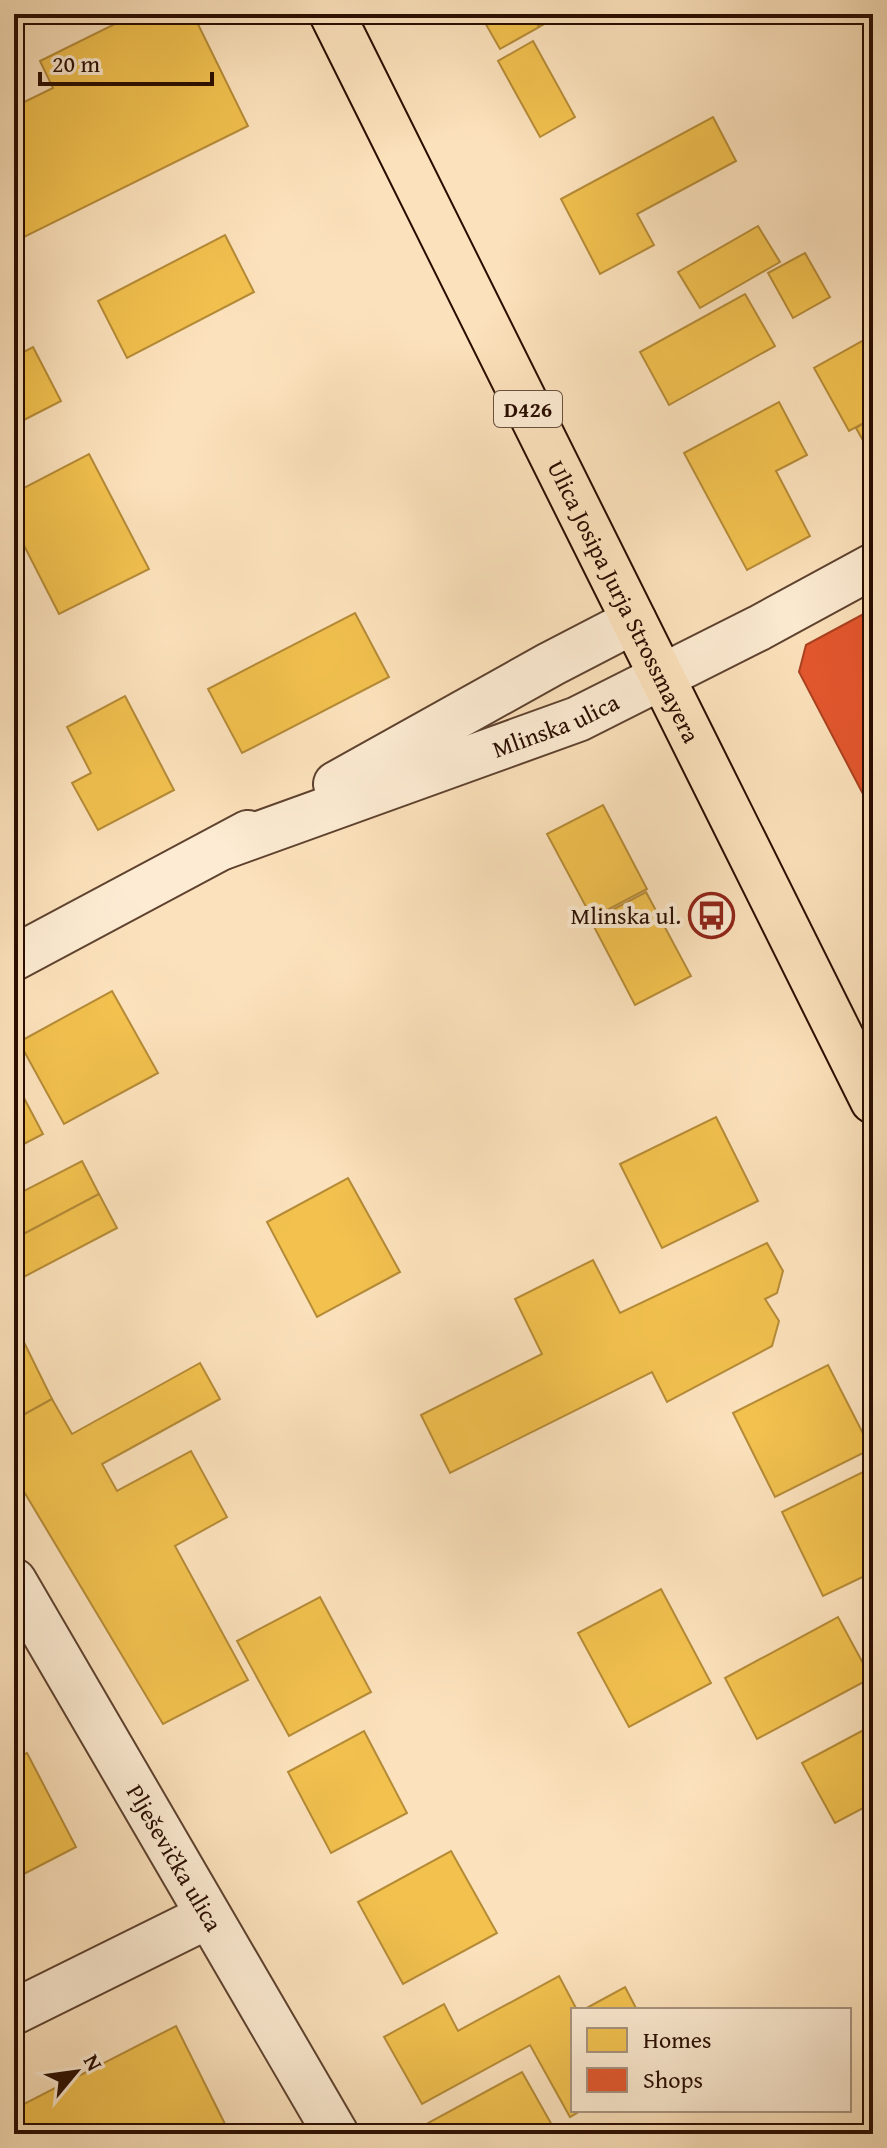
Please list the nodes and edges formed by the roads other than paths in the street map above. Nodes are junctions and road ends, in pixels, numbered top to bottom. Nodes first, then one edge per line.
1 (332, 14) edge
2 (873, 566) edge
3 (634, 621) junction
4 (661, 678) junction
5 (223, 847) junction
6 (14, 958) edge
7 (873, 1101) edge
8 (14, 1581) edge
9 (208, 1916) junction
10 (14, 2012) edge
11 (336, 2134) edge

1 - 3 main road, Ulica Josipa Jurja Strossmayera / D426
2 - 4 street, Mlinska ulica
3 - 4 main road, Ulica Josipa Jurja Strossmayera / D426
3 - 5 street, Mlinska ulica
4 - 5 street, Mlinska ulica
4 - 7 main road, Ulica Josipa Jurja Strossmayera / D426
5 - 6 street, Mlinska ulica
8 - 9 street, Plješevička ulica
9 - 10 street
9 - 11 street, Plješevička ulica

